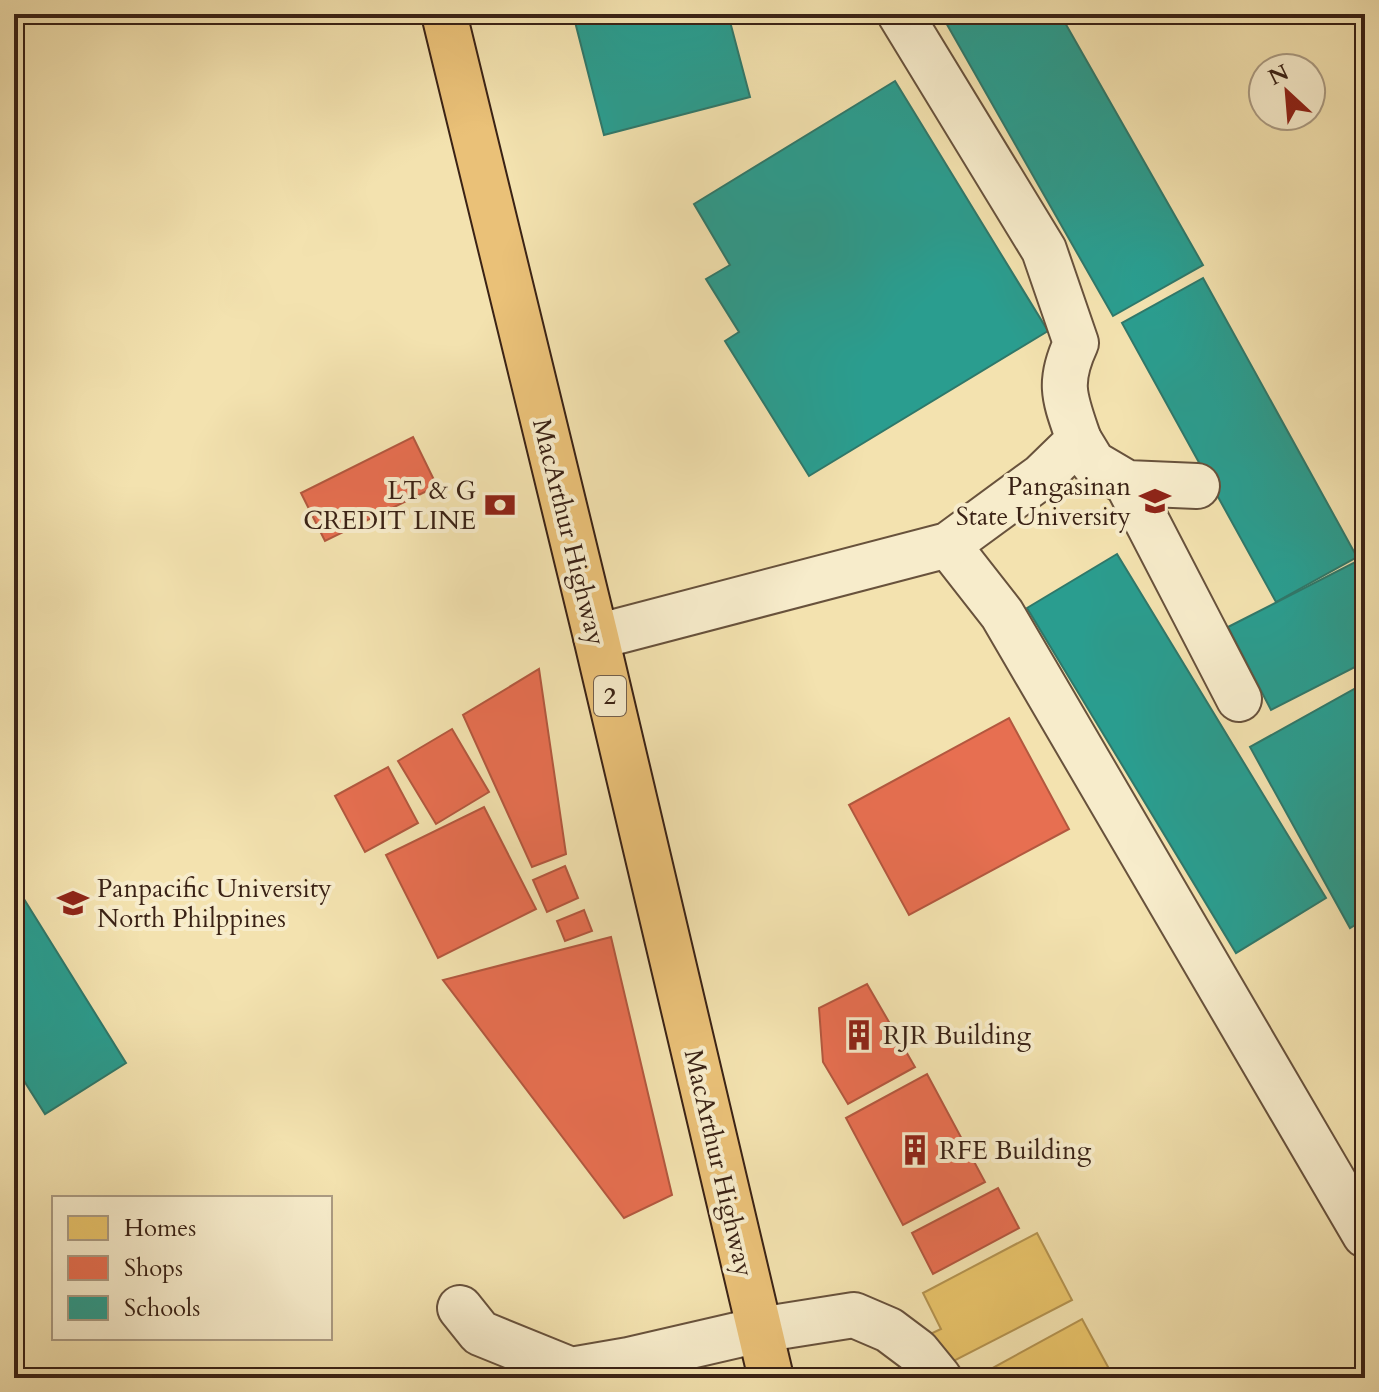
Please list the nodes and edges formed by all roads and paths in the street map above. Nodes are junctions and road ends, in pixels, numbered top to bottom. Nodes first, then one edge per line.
1 (444, 14) edge
2 (900, 14) edge
3 (1079, 440) junction
4 (1127, 483) junction
5 (1197, 486) dead end
6 (948, 545) junction
7 (596, 637) junction
8 (1239, 699) dead end
9 (1365, 1235) edge
10 (460, 1308) dead end
11 (759, 1330) junction
12 (531, 1367) edge
13 (772, 1376) edge
14 (939, 1378) edge

1 - 7 main road, MacArthur Highway / 2
2 - 3 street
3 - 4 street
3 - 6 street
4 - 5 street
4 - 8 street
6 - 7 street
6 - 9 street
7 - 11 main road, MacArthur Highway / 2
10 - 12 street
11 - 12 street
11 - 13 main road, MacArthur Highway / 2
11 - 14 street

